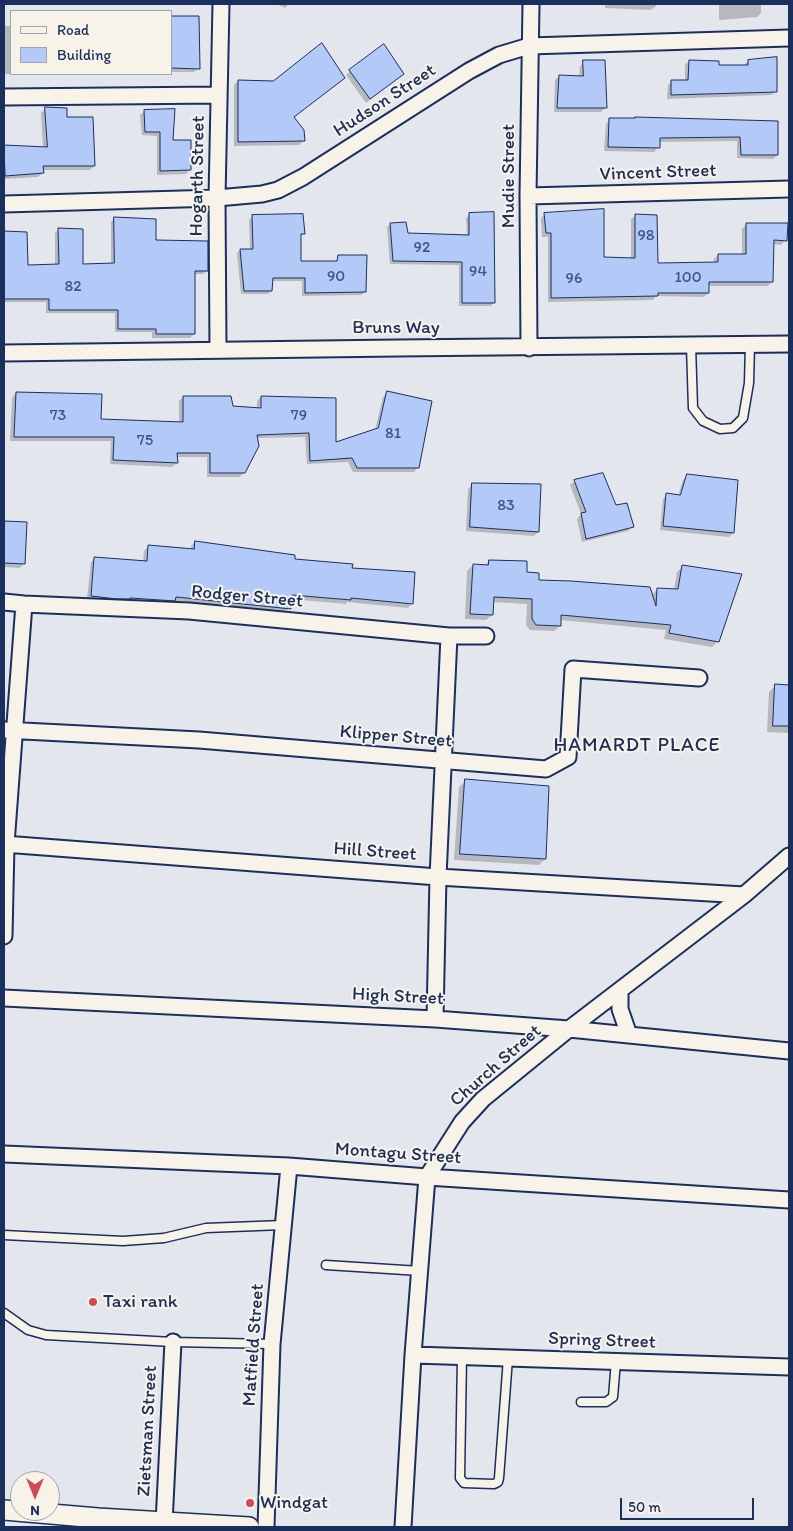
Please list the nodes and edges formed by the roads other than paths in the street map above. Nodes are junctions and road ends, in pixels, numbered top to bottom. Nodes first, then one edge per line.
1 (221, 4) edge
2 (530, 4) edge
3 (789, 38) edge
4 (529, 46) junction
5 (219, 95) junction
6 (4, 97) edge
7 (789, 188) edge
8 (528, 196) junction
9 (217, 198) junction
10 (4, 204) edge
11 (789, 344) edge
12 (750, 345) junction
13 (691, 346) junction
14 (529, 348) junction
15 (218, 349) junction
16 (4, 354) edge
17 (4, 602) edge
18 (24, 604) junction
19 (448, 636) junction
20 (486, 636) dead end
21 (699, 678) dead end
22 (9, 730) edge
23 (443, 761) junction
24 (5, 844) edge
25 (789, 856) edge
26 (438, 877) junction
27 (744, 895) junction
28 (4, 936) edge
29 (620, 990) junction
30 (4, 998) edge
31 (435, 1019) junction
32 (568, 1029) junction
33 (630, 1035) junction
34 (789, 1050) edge
35 (4, 1154) edge
36 (289, 1166) junction
37 (427, 1177) junction
38 (789, 1200) edge
39 (283, 1225) junction
40 (4, 1235) edge
41 (326, 1264) dead end
42 (420, 1271) junction
43 (4, 1313) edge
44 (173, 1342) junction
45 (272, 1344) junction
46 (413, 1354) junction
47 (462, 1356) junction
48 (508, 1358) junction
49 (616, 1361) junction
50 (789, 1367) edge
51 (581, 1402) dead end
52 (4, 1510) edge
53 (164, 1522) junction
54 (97, 1523) edge
55 (249, 1527) edge
56 (266, 1527) edge
57 (403, 1527) edge

1 - 5 street, Hogarth Street
2 - 4 street, Mudie Street
3 - 4 street, Hudson Street
4 - 8 street, Mudie Street
4 - 9 street, Hudson Street
5 - 6 street
5 - 9 street, Hogarth Street
7 - 8 street, Vincent Street
8 - 14 street, Mudie Street
9 - 10 street, Hudson Street
9 - 15 street, Hogarth Street
11 - 12 street, Bruns Way
12 - 13 street, Bruns Way
12 - 13 lane
13 - 14 street, Bruns Way
14 - 15 street, Bruns Way
15 - 16 street, Bruns Way
17 - 18 street, Rodger Street
18 - 19 street, Rodger Street
18 - 22 street
19 - 20 street, Rodger Street
19 - 23 street
21 - 23 street, Klipper Street
22 - 23 street, Klipper Street
22 - 24 street
23 - 26 street
24 - 26 street, Hill Street
24 - 28 street
25 - 27 street, Church Street
26 - 27 street, Hill Street
26 - 31 street
27 - 29 street, Church Street
29 - 32 street, Church Street
29 - 33 street
30 - 31 street, High Street
31 - 32 street, High Street
32 - 33 street, High Street
32 - 37 street, Church Street
33 - 34 street, High Street
35 - 36 street, Montagu Street
36 - 37 street, Montagu Street
36 - 39 street, Matfield Street
37 - 38 street, Montagu Street
37 - 42 street, Church Street
39 - 40 lane
39 - 45 street, Matfield Street
41 - 42 lane
42 - 46 street, Church Street
43 - 44 lane, Zietsman Street
44 - 45 lane, Zietsman Street
44 - 53 street, Zietsman Street
45 - 56 street, Matfield Street
46 - 47 street, Spring Street
46 - 57 street, Church Street
47 - 48 street, Spring Street
47 - 48 lane
48 - 49 street, Spring Street
49 - 50 street, Spring Street
49 - 51 lane
52 - 54 street
53 - 54 street
53 - 55 street

